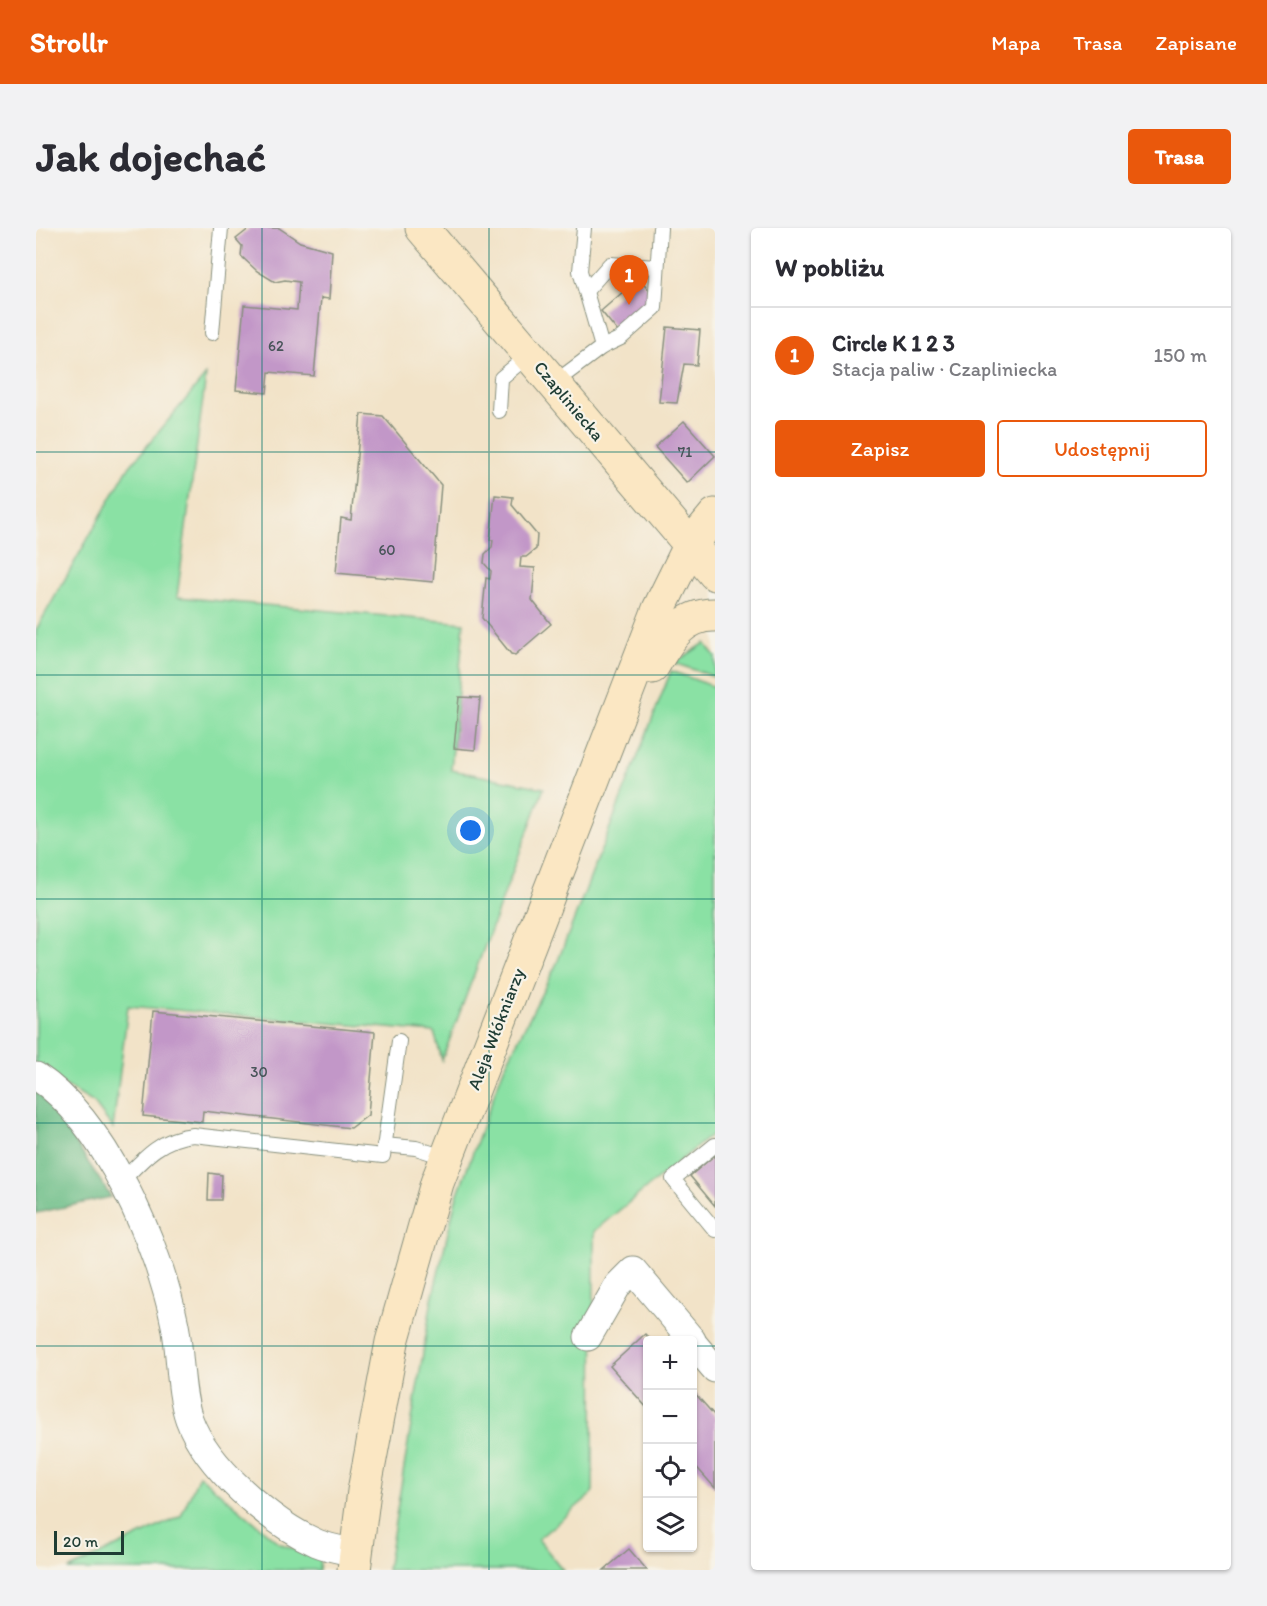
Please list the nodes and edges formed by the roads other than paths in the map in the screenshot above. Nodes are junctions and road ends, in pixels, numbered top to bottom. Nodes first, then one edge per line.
1 (221, 228) edge
2 (422, 228) edge
3 (584, 228) edge
4 (660, 228) edge
5 (657, 267) junction
6 (586, 291) junction
7 (212, 333) dead end
8 (602, 347) junction
9 (530, 355) junction
10 (554, 383) junction
11 (499, 411) dead end
12 (715, 515) edge
13 (691, 544) junction
14 (715, 574) edge
15 (715, 615) edge
16 (614, 726) junction
17 (399, 1041) dead end
18 (36, 1076) edge
19 (384, 1145) junction
20 (715, 1145) edge
21 (447, 1158) junction
22 (121, 1182) junction
23 (715, 1230) edge
24 (688, 1336) edge
25 (588, 1337) dead end
26 (697, 1347) edge
27 (715, 1369) edge
28 (355, 1561) edge

1 - 7 lane
2 - 9 main road, Czapliniecka
3 - 6 lane
4 - 5 lane
5 - 6 lane
5 - 8 lane
6 - 8 lane
8 - 10 lane
9 - 10 main road, Czapliniecka
9 - 11 lane
10 - 13 main road, Czapliniecka
12 - 13 main road, Aleja Włókniarzy
13 - 14 main road, Czapliniecka
13 - 16 main road, Aleja Włókniarzy
15 - 16 main road
16 - 21 main road, Aleja Włókniarzy
17 - 19 lane
18 - 22 street
19 - 21 lane
19 - 22 lane
20 - 23 lane
21 - 28 main road, Aleja Włókniarzy
22 - 28 street
24 - 25 street
26 - 27 street

